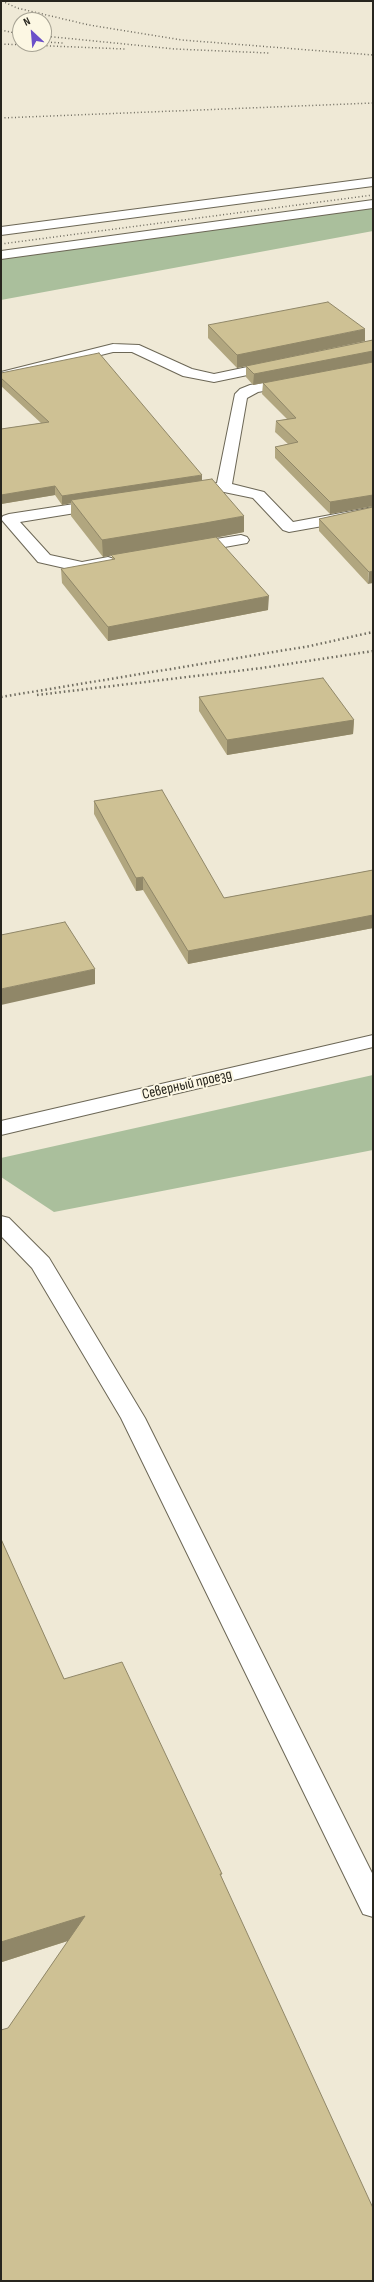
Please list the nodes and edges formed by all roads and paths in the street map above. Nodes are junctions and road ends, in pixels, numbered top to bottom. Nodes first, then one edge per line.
1 (373, 182) edge
2 (373, 204) edge
3 (1, 231) edge
4 (1, 255) edge
5 (290, 362) edge
6 (1, 376) edge
7 (304, 379) edge
8 (224, 487) junction
9 (170, 495) edge
10 (117, 503) edge
11 (373, 512) edge
12 (5, 519) edge
13 (241, 540) dead end
14 (173, 551) edge
15 (120, 560) edge
16 (373, 1041) edge
17 (1, 1128) edge
18 (1, 1223) edge
19 (373, 1905) edge

1 - 3 street
2 - 4 street
5 - 6 street
7 - 8 street
8 - 9 street
8 - 11 street
10 - 12 street
12 - 15 street
13 - 14 street
16 - 17 street, Северный проезд
18 - 19 street

